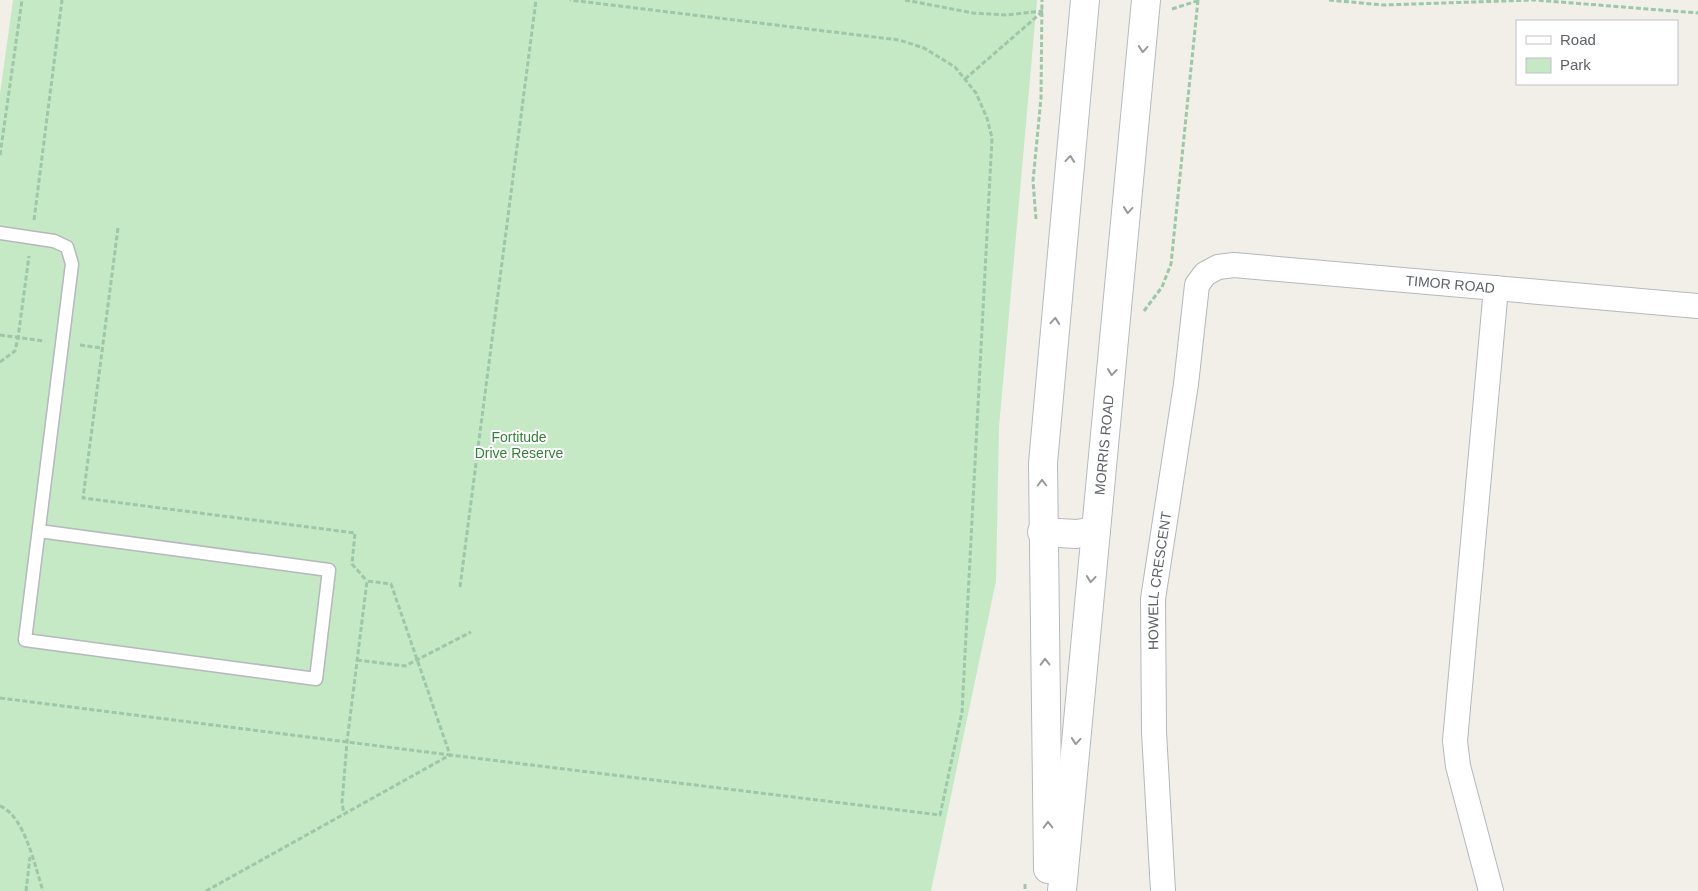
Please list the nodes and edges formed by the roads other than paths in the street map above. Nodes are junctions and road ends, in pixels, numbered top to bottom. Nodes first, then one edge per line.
1 (1085, 0) edge
2 (1146, 0) edge
3 (0, 233) edge
4 (1205, 274) joint
5 (1496, 288) junction
6 (1698, 306) edge
7 (1096, 530) junction
8 (39, 531) junction
9 (1042, 532) junction
10 (1046, 891) edge
11 (1062, 891) edge
12 (1163, 891) edge
13 (1491, 891) edge

9 -> 1 street
2 -> 7 street, MORRIS ROAD
3 - 8 lane
4 - 5 street, TIMOR ROAD
4 - 12 street, HOWELL CRESCENT
5 - 6 street, TIMOR ROAD
5 - 13 street
7 - 9 street
7 -> 11 street, MORRIS ROAD
8 - 8 lane
10 -> 9 street

